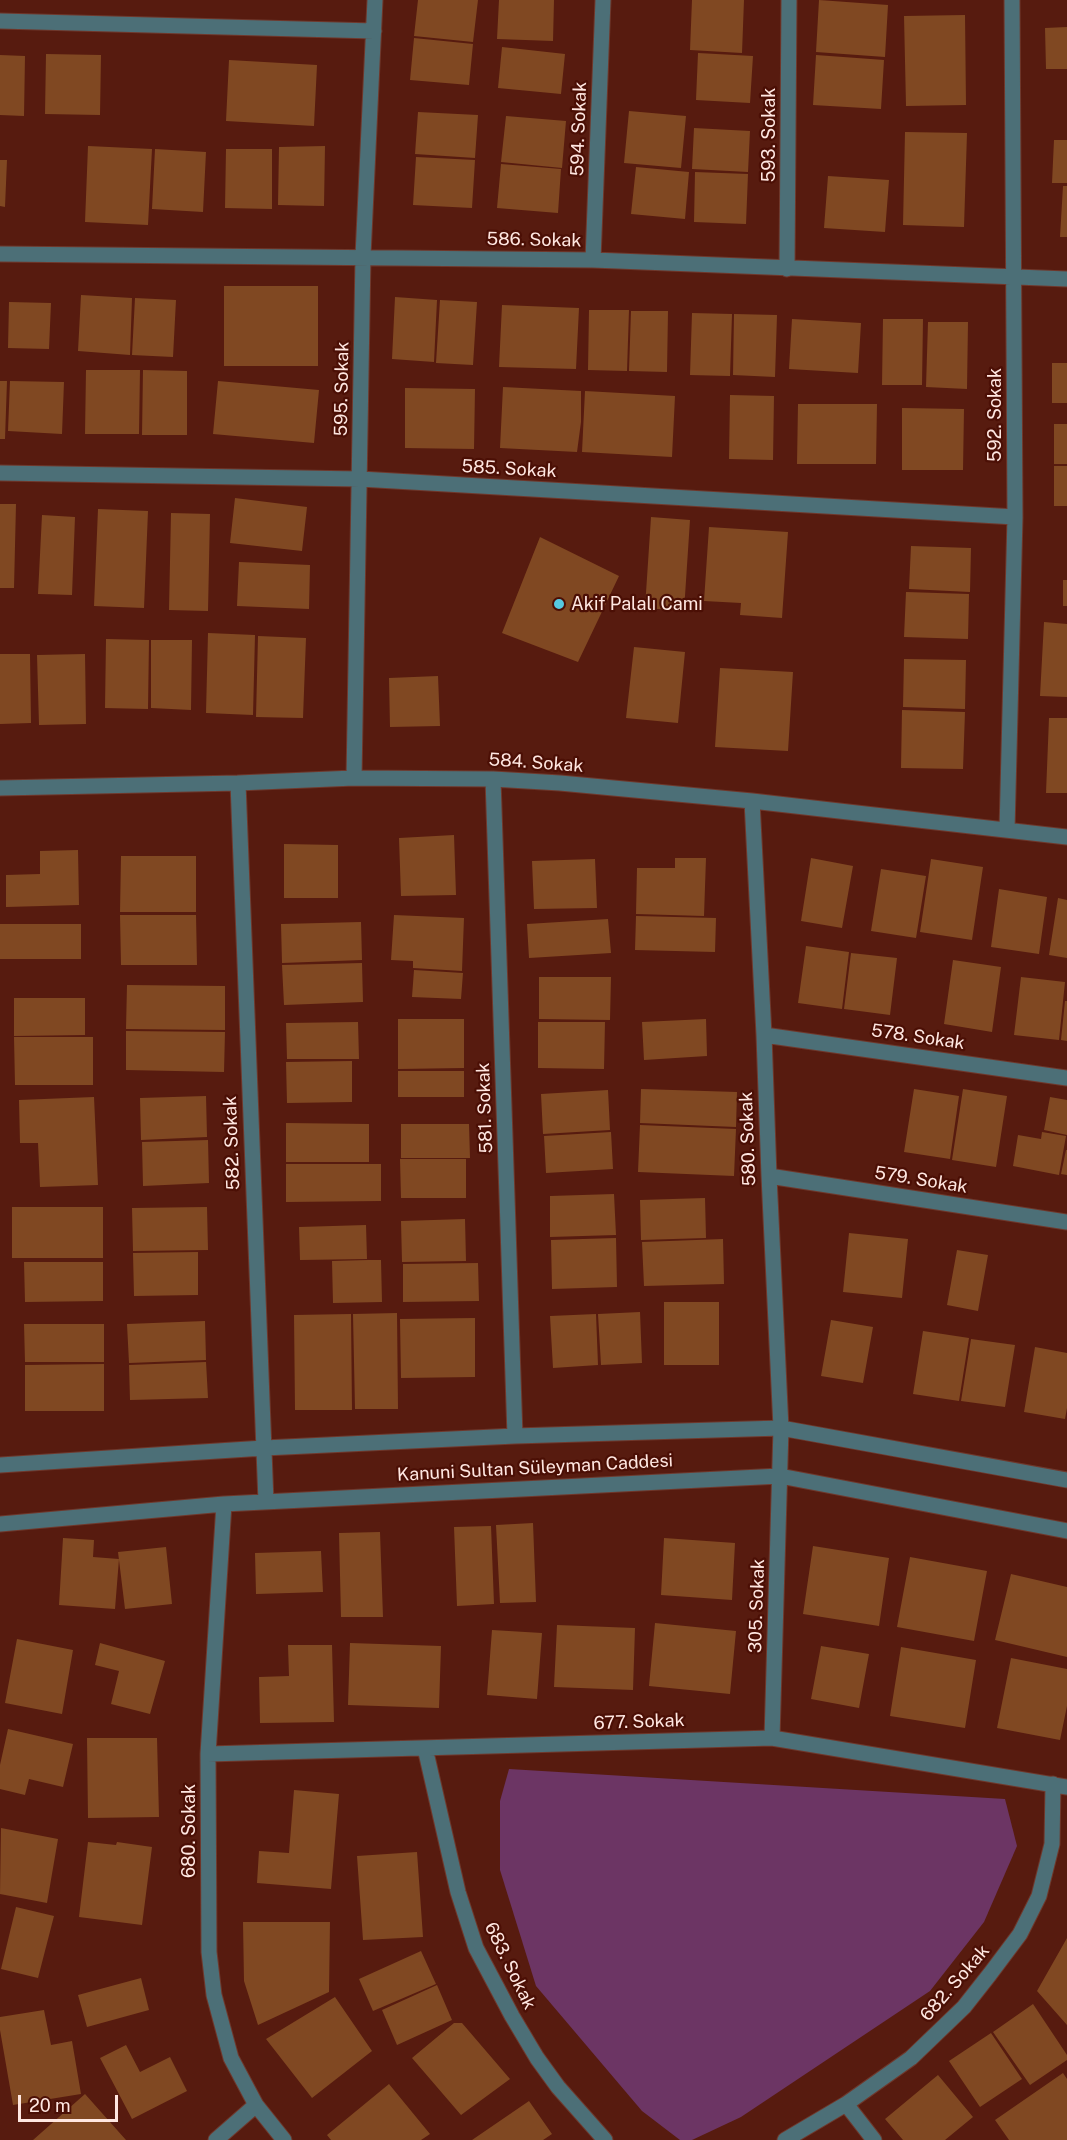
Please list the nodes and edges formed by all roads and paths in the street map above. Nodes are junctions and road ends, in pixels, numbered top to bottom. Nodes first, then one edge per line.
1 (375, 0) edge
2 (603, 0) edge
3 (789, 0) edge
4 (1012, 0) edge
5 (0, 21) edge
6 (374, 31) junction
7 (0, 254) edge
8 (363, 256) junction
9 (592, 260) junction
10 (787, 269) junction
11 (1013, 278) junction
12 (1067, 279) edge
13 (0, 472) edge
14 (360, 480) junction
15 (1015, 517) junction
16 (354, 778) junction
17 (493, 779) junction
18 (238, 783) junction
19 (0, 788) edge
20 (752, 801) junction
21 (1007, 830) junction
22 (1067, 837) edge
23 (764, 1035) junction
24 (1067, 1078) edge
25 (769, 1176) junction
26 (1067, 1222) edge
27 (781, 1428) junction
28 (515, 1436) junction
29 (264, 1448) junction
30 (0, 1465) edge
31 (780, 1476) junction
32 (1067, 1480) edge
33 (266, 1502) junction
34 (224, 1504) junction
35 (0, 1524) edge
36 (1067, 1531) edge
37 (772, 1738) junction
38 (425, 1748) junction
39 (208, 1754) junction
40 (1060, 1785) edge
41 (846, 2104) junction
42 (256, 2105) junction
43 (216, 2140) edge
44 (284, 2140) edge
45 (605, 2140) edge
46 (785, 2140) edge
47 (874, 2140) edge

1 - 6 street, 595. Sokak
2 - 9 street, 594. Sokak
3 - 10 street, 593. Sokak
4 - 11 street, 592. Sokak
5 - 6 street
6 - 8 street, 595. Sokak
7 - 8 street, 586. Sokak
8 - 9 street, 586. Sokak
8 - 14 street, 595. Sokak
9 - 10 street, 586. Sokak
10 - 11 street, 586. Sokak
11 - 12 street, 586. Sokak
11 - 15 street, 592. Sokak
13 - 14 street, 585. Sokak
14 - 15 street, 585. Sokak
14 - 16 street, 595. Sokak
15 - 21 street, 592. Sokak
16 - 17 street, 584. Sokak
16 - 18 street, 584. Sokak
17 - 20 street, 584. Sokak
17 - 28 street, 581. Sokak
18 - 19 street, 584. Sokak
18 - 29 street, 582. Sokak
20 - 21 street, 584. Sokak
20 - 23 street, 580. Sokak
21 - 22 street, 584. Sokak
23 - 24 street, 578. Sokak
23 - 25 street, 580. Sokak
25 - 26 street, 579. Sokak
25 - 27 street, 580. Sokak
27 - 28 street
27 - 31 street, 580. Sokak
27 - 32 street
28 - 29 street
29 - 30 street
29 - 33 street, 582. Sokak
31 - 33 street, Kanuni Sultan Süleyman Caddesi
31 - 36 street, Kanuni Sultan Süleyman Caddesi
31 - 37 street, 305. Sokak
33 - 34 street, Kanuni Sultan Süleyman Caddesi
34 - 35 street, Kanuni Sultan Süleyman Caddesi
34 - 39 street, 680. Sokak
37 - 38 street, 677. Sokak
37 - 40 street, 677. Sokak
38 - 39 street, 677. Sokak
38 - 45 street, 683. Sokak
39 - 42 street, 680. Sokak
40 - 41 street, 682. Sokak
41 - 46 street, 682. Sokak
41 - 47 street
42 - 43 street
42 - 44 street, 680. Sokak

